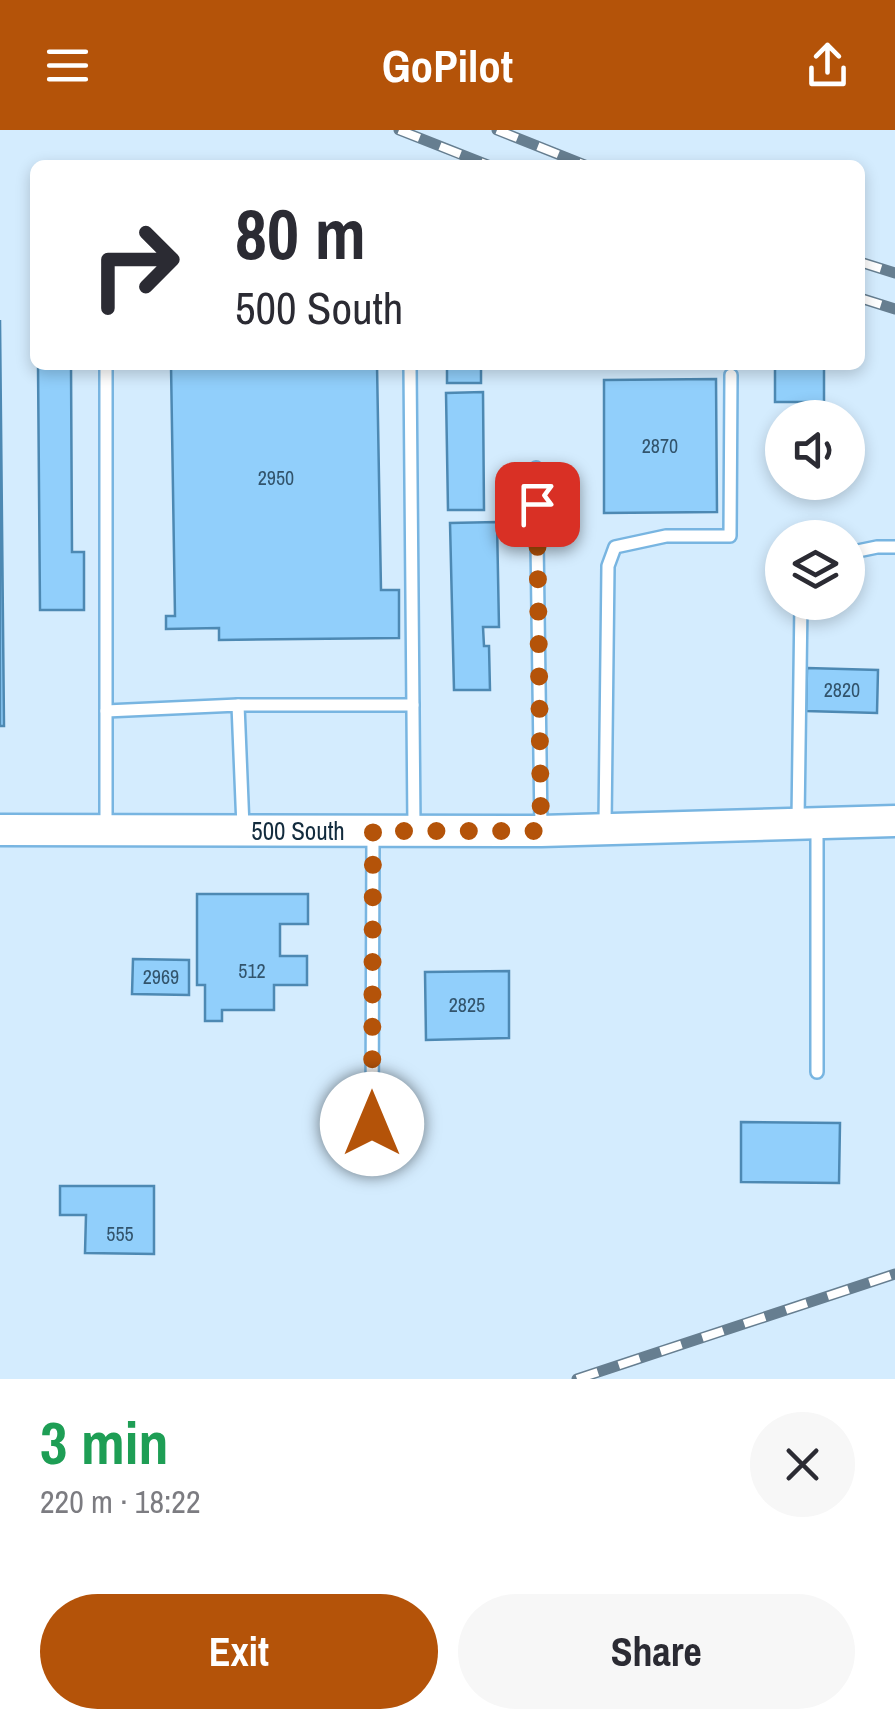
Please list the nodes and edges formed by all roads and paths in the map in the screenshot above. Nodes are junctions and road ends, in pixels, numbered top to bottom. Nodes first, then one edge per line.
1 (106, 370) edge
2 (410, 370) edge
3 (730, 375) dead end
4 (536, 468) dead end
5 (895, 547) edge
6 (865, 550) edge
7 (802, 620) edge
8 (238, 704) junction
9 (413, 705) junction
10 (106, 711) junction
11 (895, 821) edge
12 (808, 824) junction
13 (0, 830) edge
14 (106, 830) junction
15 (605, 830) junction
16 (243, 831) junction
17 (373, 831) junction
18 (414, 831) junction
19 (541, 831) junction
20 (817, 1072) dead end
21 (372, 1124) dead end

1 - 10 lane
2 - 9 lane
3 - 15 lane
4 - 19 lane
5 - 6 lane
7 - 12 lane
8 - 9 lane
8 - 10 lane
8 - 16 lane
9 - 18 lane
10 - 14 lane
11 - 12 street, 500 South
12 - 15 street, 500 South
12 - 20 lane
13 - 14 street, 500 South
14 - 16 street, 500 South
15 - 19 street, 500 South
16 - 17 street, 500 South
17 - 18 street, 500 South
17 - 21 lane
18 - 19 street, 500 South

